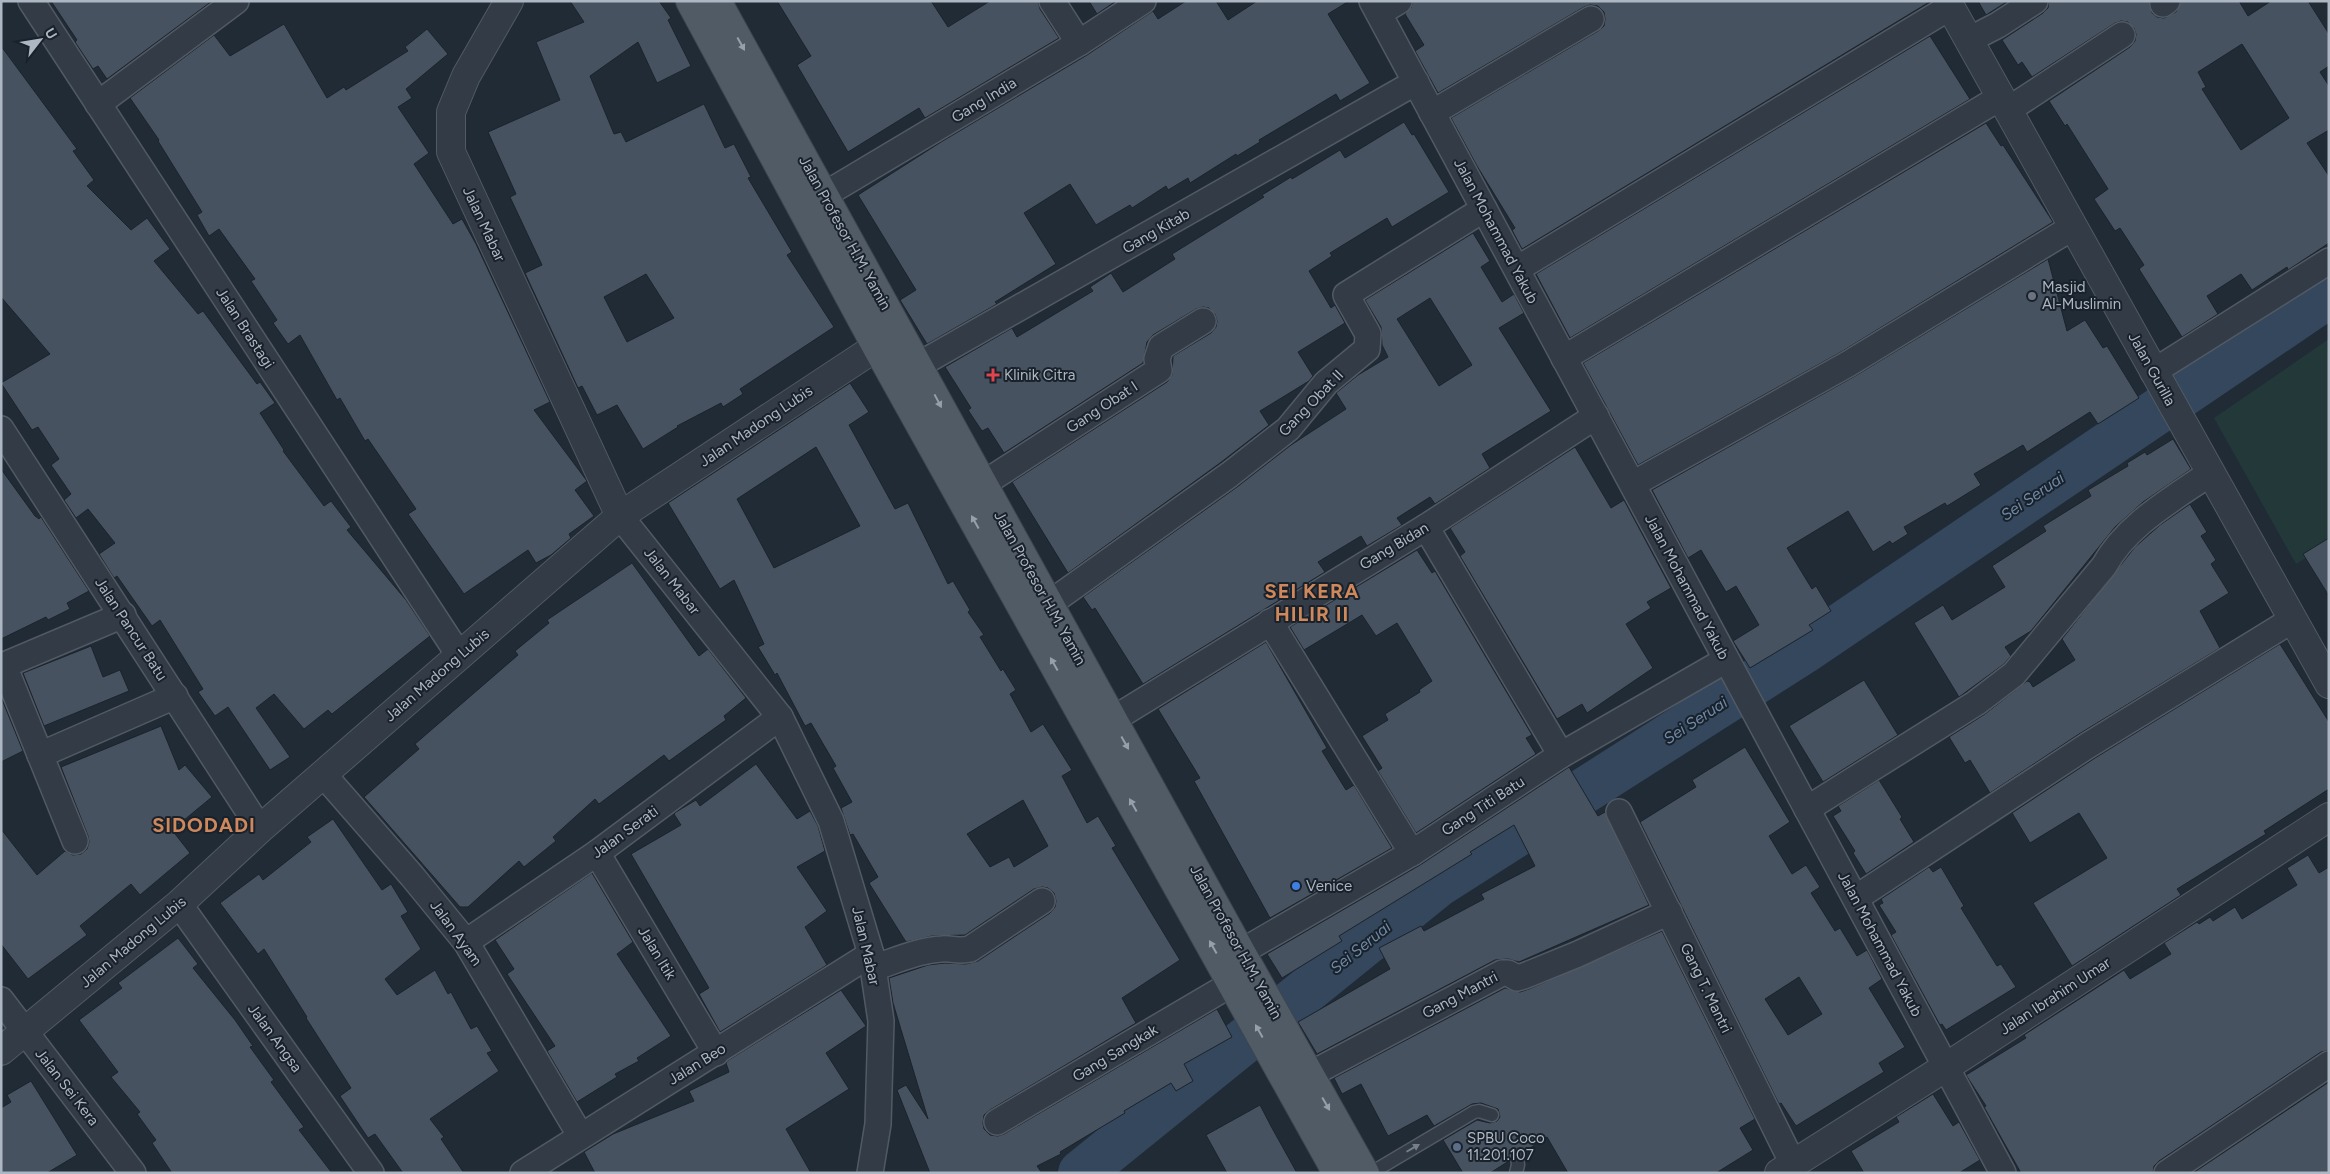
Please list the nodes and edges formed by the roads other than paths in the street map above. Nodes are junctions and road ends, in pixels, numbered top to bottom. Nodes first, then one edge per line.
1 (31, 1) edge
2 (236, 1) edge
3 (509, 1) edge
4 (690, 1) edge
5 (717, 1) edge
6 (1052, 1) edge
7 (1143, 1) edge
8 (2035, 1) edge
9 (1949, 4) edge
10 (1384, 5) edge
11 (1591, 19) dead end
12 (2122, 35) dead end
13 (1969, 40) junction
14 (1079, 43) junction
15 (1416, 82) junction
16 (98, 104) junction
17 (2004, 104) junction
18 (1432, 113) junction
19 (824, 196) junction
20 (1484, 209) junction
21 (2074, 227) junction
22 (2329, 261) edge
23 (1517, 269) junction
24 (1203, 321) dead end
25 (888, 339) junction
26 (1564, 358) junction
27 (919, 366) junction
28 (895, 379) junction
29 (2157, 379) junction
30 (1596, 416) junction
31 (1, 430) edge
32 (2210, 473) junction
33 (983, 484) junction
34 (1634, 484) junction
35 (620, 516) junction
36 (1426, 526) junction
37 (1049, 604) junction
38 (123, 615) junction
39 (2292, 620) junction
40 (1270, 622) junction
41 (459, 655) junction
42 (1730, 669) junction
43 (2329, 684) edge
44 (175, 696) junction
45 (780, 717) junction
46 (1112, 720) junction
47 (40, 755) junction
48 (1560, 755) junction
49 (323, 774) junction
50 (1807, 809) junction
51 (1618, 812) dead end
52 (2329, 817) edge
53 (260, 829) junction
54 (75, 841) dead end
55 (597, 853) junction
56 (1412, 853) junction
57 (1856, 898) junction
58 (1042, 901) dead end
59 (179, 904) junction
60 (1669, 912) junction
61 (466, 942) junction
62 (1241, 952) junction
63 (872, 961) junction
64 (1248, 994) junction
65 (1, 1000) edge
66 (24, 1032) junction
67 (1, 1051) edge
68 (1284, 1051) junction
69 (716, 1053) junction
70 (2329, 1064) edge
71 (1946, 1067) junction
72 (1309, 1075) junction
73 (1492, 1115) dead end
74 (997, 1122) dead end
75 (580, 1135) junction
76 (1517, 1156) dead end
77 (1786, 1168) edge
78 (133, 1173) edge
79 (372, 1173) edge
80 (523, 1173) edge
81 (870, 1173) edge
82 (1337, 1173) edge
83 (1366, 1173) edge
84 (1371, 1173) edge
85 (1516, 1173) edge
86 (2004, 1173) edge
87 (2167, 1173) edge

1 - 16 street, Jalan Brastagi
2 - 16 street
3 - 35 street, Jalan Mabar
4 - 25 main road, Jalan Profesor H.M. Yamin
5 -> 19 main road, Jalan Profesor H.M. Yamin
6 - 14 street
7 - 14 street, Gang India
8 - 13 street
9 - 13 street, Jalan Gurilla
9 - 23 street
10 - 15 street, Jalan Mohammad Yakub
11 - 18 street
12 - 17 street
13 - 17 street, Jalan Gurilla
14 - 19 street, Gang India
15 - 18 street, Jalan Mohammad Yakub
15 - 27 street, Gang Kitab
16 - 41 street, Jalan Brastagi
17 - 21 street, Jalan Gurilla
17 - 26 street
18 - 20 street, Jalan Mohammad Yakub
19 - 25 main road, Jalan Profesor H.M. Yamin
20 - 23 street, Jalan Mohammad Yakub
20 - 37 street, Gang Obat II
21 - 29 street, Jalan Gurilla
21 - 34 street
22 - 29 street
23 - 26 street, Jalan Mohammad Yakub
24 - 33 street, Gang Obat I
25 - 27 main road, Jalan Profesor H.M. Yamin
25 - 28 main road, Jalan Profesor H.M. Yamin
25 - 35 street, Jalan Madong Lubis
26 - 30 street, Jalan Mohammad Yakub
27 - 28 street, Gang Kitab
27 -> 33 main road, Jalan Profesor H.M. Yamin
64 -> 28 main road, Jalan Profesor H.M. Yamin
29 - 32 street, Jalan Gurilla
30 - 34 street, Jalan Mohammad Yakub
30 - 36 street, Gang Bidan
31 - 38 street, Jalan Pancur Batu
32 - 39 street, Jalan Gurilla
32 - 50 street
33 - 37 main road, Jalan Profesor H.M. Yamin
34 - 42 street, Jalan Mohammad Yakub
35 - 41 street, Jalan Madong Lubis
35 - 45 street, Jalan Mabar
36 - 40 street, Gang Bidan
36 - 48 street
37 - 46 main road, Jalan Profesor H.M. Yamin
38 - 44 street, Jalan Pancur Batu
38 - 47 street
39 - 43 street, Jalan Gurilla
39 - 57 street
40 - 46 street, Gang Bidan
40 - 56 street
41 - 49 street, Jalan Madong Lubis
42 - 48 street, Gang Titi Batu
42 - 50 street, Jalan Mohammad Yakub
44 - 47 street
44 - 53 street, Jalan Pancur Batu
45 - 55 street, Jalan Serati
45 - 63 street, Jalan Mabar
46 -> 62 main road, Jalan Profesor H.M. Yamin
47 - 54 street
48 - 56 street, Gang Titi Batu
49 - 53 street, Jalan Madong Lubis
49 - 61 street, Jalan Ayam
50 - 57 street, Jalan Mohammad Yakub
51 - 60 street, Gang T. Mantri
52 - 71 street, Jalan Ibrahim Umar
53 - 59 street, Jalan Madong Lubis
55 - 61 street, Jalan Serati
55 - 69 street, Jalan Itik
56 - 62 street, Gang Titi Batu
57 - 71 street, Jalan Mohammad Yakub
58 - 63 street, Jalan Beo
59 - 66 street, Jalan Madong Lubis
59 - 79 street, Jalan Angsa
60 - 72 street, Gang Mantri
60 - 77 street, Gang T. Mantri
61 - 75 street, Jalan Ayam
62 - 64 main road, Jalan Profesor H.M. Yamin
63 - 69 street, Jalan Beo
63 - 81 street, Jalan Mabar
64 - 68 main road, Jalan Profesor H.M. Yamin
64 - 74 street, Gang Sangkak
65 - 66 street, Jalan Sei Kera
66 - 67 street, Jalan Madong Lubis
66 - 78 street, Jalan Sei Kera
68 - 72 main road, Jalan Profesor H.M. Yamin
68 - 82 main road, Jalan Profesor H.M. Yamin
69 - 75 street, Jalan Beo
70 - 87 street
71 - 77 street, Jalan Ibrahim Umar
71 - 86 street, Jalan Mohammad Yakub
72 -> 83 main road, Jalan Profesor H.M. Yamin
84 -> 73 lane
75 - 80 street, Jalan Beo
76 - 85 lane

